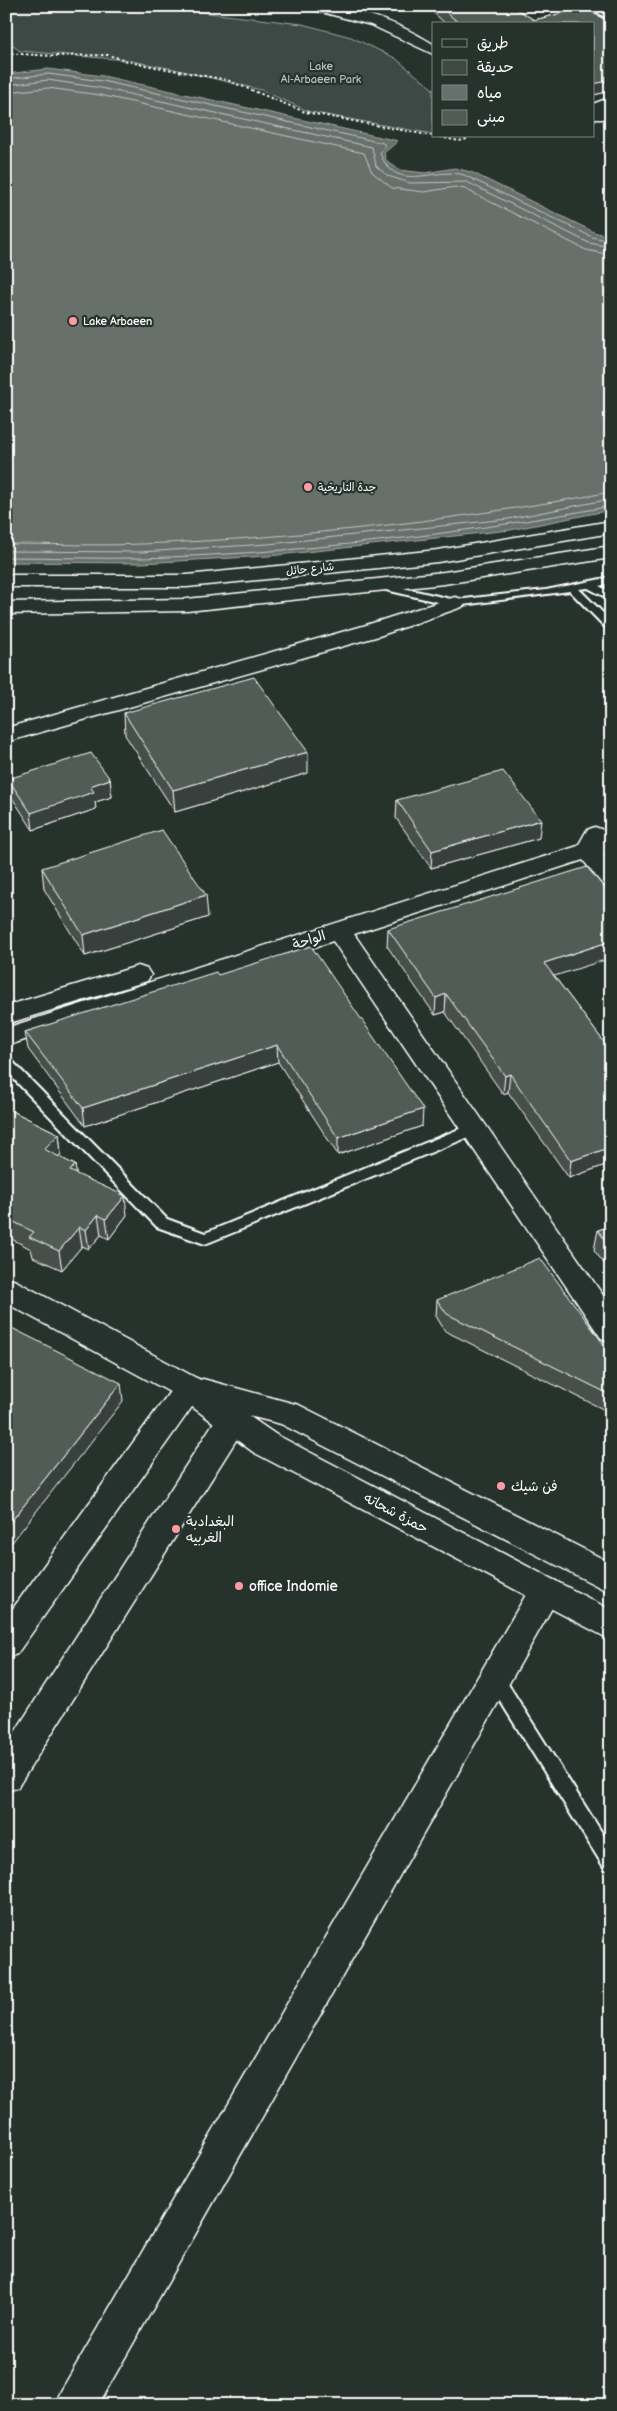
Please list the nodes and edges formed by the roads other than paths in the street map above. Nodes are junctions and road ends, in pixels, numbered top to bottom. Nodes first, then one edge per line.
1 (315, 6) edge
2 (572, 6) edge
3 (611, 29) edge
4 (432, 49) edge
5 (611, 102) edge
6 (594, 111) edge
7 (594, 112) edge
8 (611, 114) edge
9 (611, 527) edge
10 (611, 552) edge
11 (611, 580) edge
12 (6, 581) edge
13 (589, 584) junction
14 (376, 585) junction
15 (572, 588) junction
16 (611, 597) edge
17 (455, 603) junction
18 (6, 608) edge
19 (611, 627) edge
20 (6, 735) edge
21 (608, 832) edge
22 (587, 850) junction
23 (611, 879) edge
24 (338, 930) junction
25 (6, 1015) edge
26 (6, 1037) edge
27 (6, 1063) edge
28 (474, 1129) junction
29 (6, 1289) edge
30 (611, 1330) edge
31 (189, 1388) junction
32 (232, 1420) junction
33 (611, 1579) edge
34 (545, 1591) junction
35 (611, 1626) edge
36 (10, 1630) edge
37 (495, 1678) junction
38 (6, 1776) edge
39 (611, 1863) edge
40 (75, 2405) edge

1 - 4 street
2 - 3 street
5 - 6 street
7 - 8 street
9 - 12 street, شارع حائل
10 - 14 street, شارع حائل
11 - 13 lane
13 - 15 lane
13 - 16 lane
14 - 17 lane
14 - 18 street, شارع حائل
15 - 17 lane
15 - 19 lane
17 - 20 street
21 - 22 street, الواحة
21 - 25 street, الواحة
22 - 23 street
22 - 24 street, الواحة
24 - 26 street, الواحة
24 - 28 street
27 - 28 lane
28 - 30 street
29 - 31 street, حمزة شحاته
31 - 32 street, حمزة شحاته
31 - 33 street, حمزة شحاته
31 - 36 street
32 - 34 street, حمزة شحاته
32 - 38 street
34 - 35 street, حمزة شحاته
34 - 37 street
37 - 39 lane
37 - 40 street

